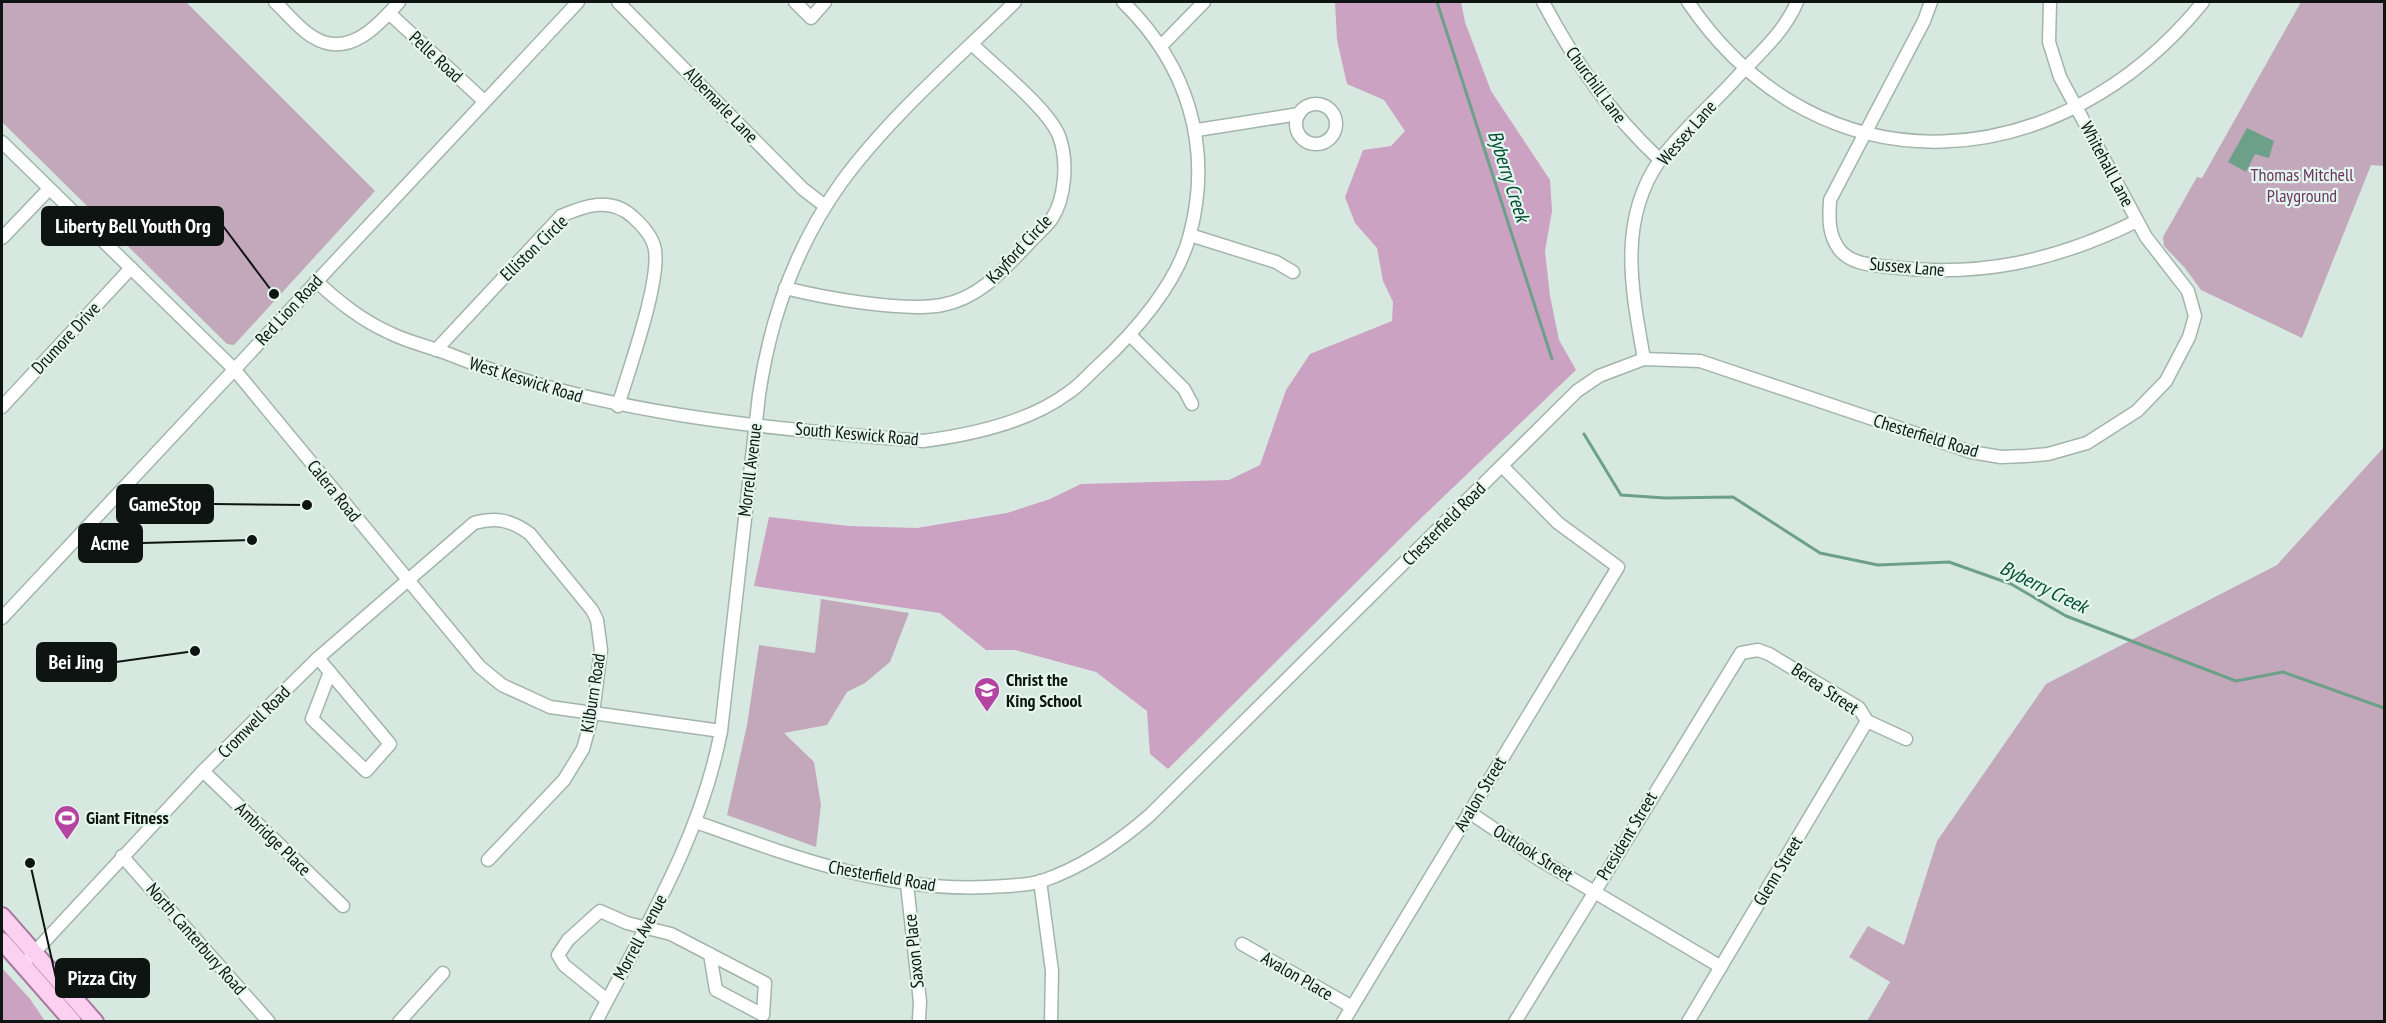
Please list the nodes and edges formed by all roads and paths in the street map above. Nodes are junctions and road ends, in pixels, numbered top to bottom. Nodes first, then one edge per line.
1 (275, 2) edge
2 (399, 2) edge
3 (578, 2) edge
4 (618, 2) edge
5 (795, 2) edge
6 (825, 2) edge
7 (1015, 2) edge
8 (1123, 2) edge
9 (1204, 2) edge
10 (1543, 2) edge
11 (1688, 2) edge
12 (1797, 2) edge
13 (1930, 2) edge
14 (2050, 2) edge
15 (2203, 2) edge
16 (389, 13) junction
17 (972, 44) junction
18 (1161, 46) junction
19 (1746, 67) junction
20 (484, 101) junction
21 (2077, 108) junction
22 (1299, 114) dead end
23 (1197, 130) junction
24 (1866, 133) junction
25 (2, 142) edge
26 (1660, 160) junction
27 (49, 189) junction
28 (825, 206) junction
29 (2137, 221) junction
30 (1190, 235) junction
31 (2, 238) edge
32 (131, 268) junction
33 (1293, 272) dead end
34 (316, 281) junction
35 (785, 288) junction
36 (2194, 316) joint
37 (1131, 336) junction
38 (436, 350) junction
39 (1644, 359) junction
40 (234, 369) junction
41 (1192, 404) dead end
42 (618, 406) junction
43 (2, 407) edge
44 (755, 424) junction
45 (1502, 466) junction
46 (512, 523) joint
47 (407, 581) junction
48 (2, 618) edge
49 (1741, 653) joint
50 (318, 658) junction
51 (330, 672) junction
52 (593, 713) junction
53 (1867, 721) junction
54 (721, 730) junction
55 (1906, 739) dead end
56 (203, 771) junction
57 (1469, 812) junction
58 (696, 822) junction
59 (122, 856) junction
60 (488, 860) dead end
61 (1040, 882) junction
62 (907, 884) junction
63 (1593, 891) junction
64 (343, 906) dead end
65 (2, 916) edge
66 (646, 927) junction
67 (2, 941) edge
68 (1242, 944) dead end
69 (710, 954) junction
70 (28, 958) junction
71 (1721, 967) junction
72 (443, 973) dead end
73 (607, 1000) junction
74 (1352, 1007) junction
75 (919, 1018) dead end
76 (73, 1022) edge
77 (95, 1022) edge
78 (269, 1022) edge
79 (399, 1022) edge
80 (596, 1022) edge
81 (1051, 1022) edge
82 (1343, 1022) edge
83 (1515, 1022) edge
84 (1688, 1022) edge

1 - 16 street
2 - 16 street
3 - 20 street, Red Lion Road
4 - 28 street, Albemarle Lane
5 - 6 street
7 - 17 street, Morrell Avenue
8 - 18 street, South Keswick Road
9 - 18 street
10 - 26 street, Churchill Lane
11 - 19 street
12 - 19 street, Wessex Lane
13 - 24 street, Sussex Lane
14 - 21 street, Whitehall Lane
15 - 21 street
16 - 20 street, Pelle Road
17 - 28 street, Morrell Avenue
17 - 35 street, Kayford Circle
18 - 23 street, South Keswick Road
19 - 24 street
19 - 26 street, Wessex Lane
20 - 34 street, Red Lion Road
21 - 24 street
21 - 29 street, Whitehall Lane
22 - 23 street
23 - 30 street, South Keswick Road
24 - 29 street, Sussex Lane
25 - 27 street, Calera Road
26 - 39 street, Wessex Lane
27 - 31 street
27 - 32 street, Calera Road
28 - 35 street, Morrell Avenue
29 - 36 street, Whitehall Lane
30 - 33 street
30 - 37 street, South Keswick Road
32 - 40 street, Calera Road
32 - 43 street, Drumore Drive
34 - 38 street, West Keswick Road
34 - 40 street, Red Lion Road
35 - 44 street, Morrell Avenue
36 - 39 street, Chesterfield Road
37 - 41 street
37 - 44 street, South Keswick Road
38 - 42 street, West Keswick Road
38 - 42 street, Elliston Circle
39 - 45 street, Chesterfield Road
40 - 47 street, Calera Road
40 - 48 street, Red Lion Road
42 - 44 street, West Keswick Road
44 - 54 street, Morrell Avenue
45 - 57 street, Avalon Street
45 - 61 street, Chesterfield Road
46 - 47 street, Cromwell Road
46 - 52 street, Kilburn Road
47 - 50 street, Cromwell Road
47 - 52 street, Calera Road
49 - 53 street, Berea Street
49 - 63 street, President Street
50 - 51 street
50 - 56 street, Cromwell Road
51 - 51 street
52 - 54 street, Calera Road
52 - 60 street, Kilburn Road
53 - 55 street, Berea Street
53 - 71 street, Glenn Street
54 - 58 street, Morrell Avenue
56 - 59 street, Cromwell Road
56 - 64 street, Ambridge Place
57 - 63 street, Outlook Street
57 - 74 street, Avalon Street
58 - 62 street, Chesterfield Road
58 - 66 street, Morrell Avenue
59 - 70 street, Cromwell Road
59 - 78 street, North Canterbury Road
61 - 62 street, Chesterfield Road
61 - 81 street
62 - 75 street, Saxon Place
63 - 71 street, Outlook Street
63 - 83 street, President Street
65 - 70 main road
66 - 69 street
66 - 73 street, Morrell Avenue
66 - 73 street, Morrell Avenue
67 - 70 main road
68 - 74 street, Avalon Place
69 - 69 street
70 - 76 main road
70 - 77 main road
71 - 84 street, Glenn Street
72 - 79 street
73 - 80 street, Morrell Avenue
74 - 82 street, Avalon Street

